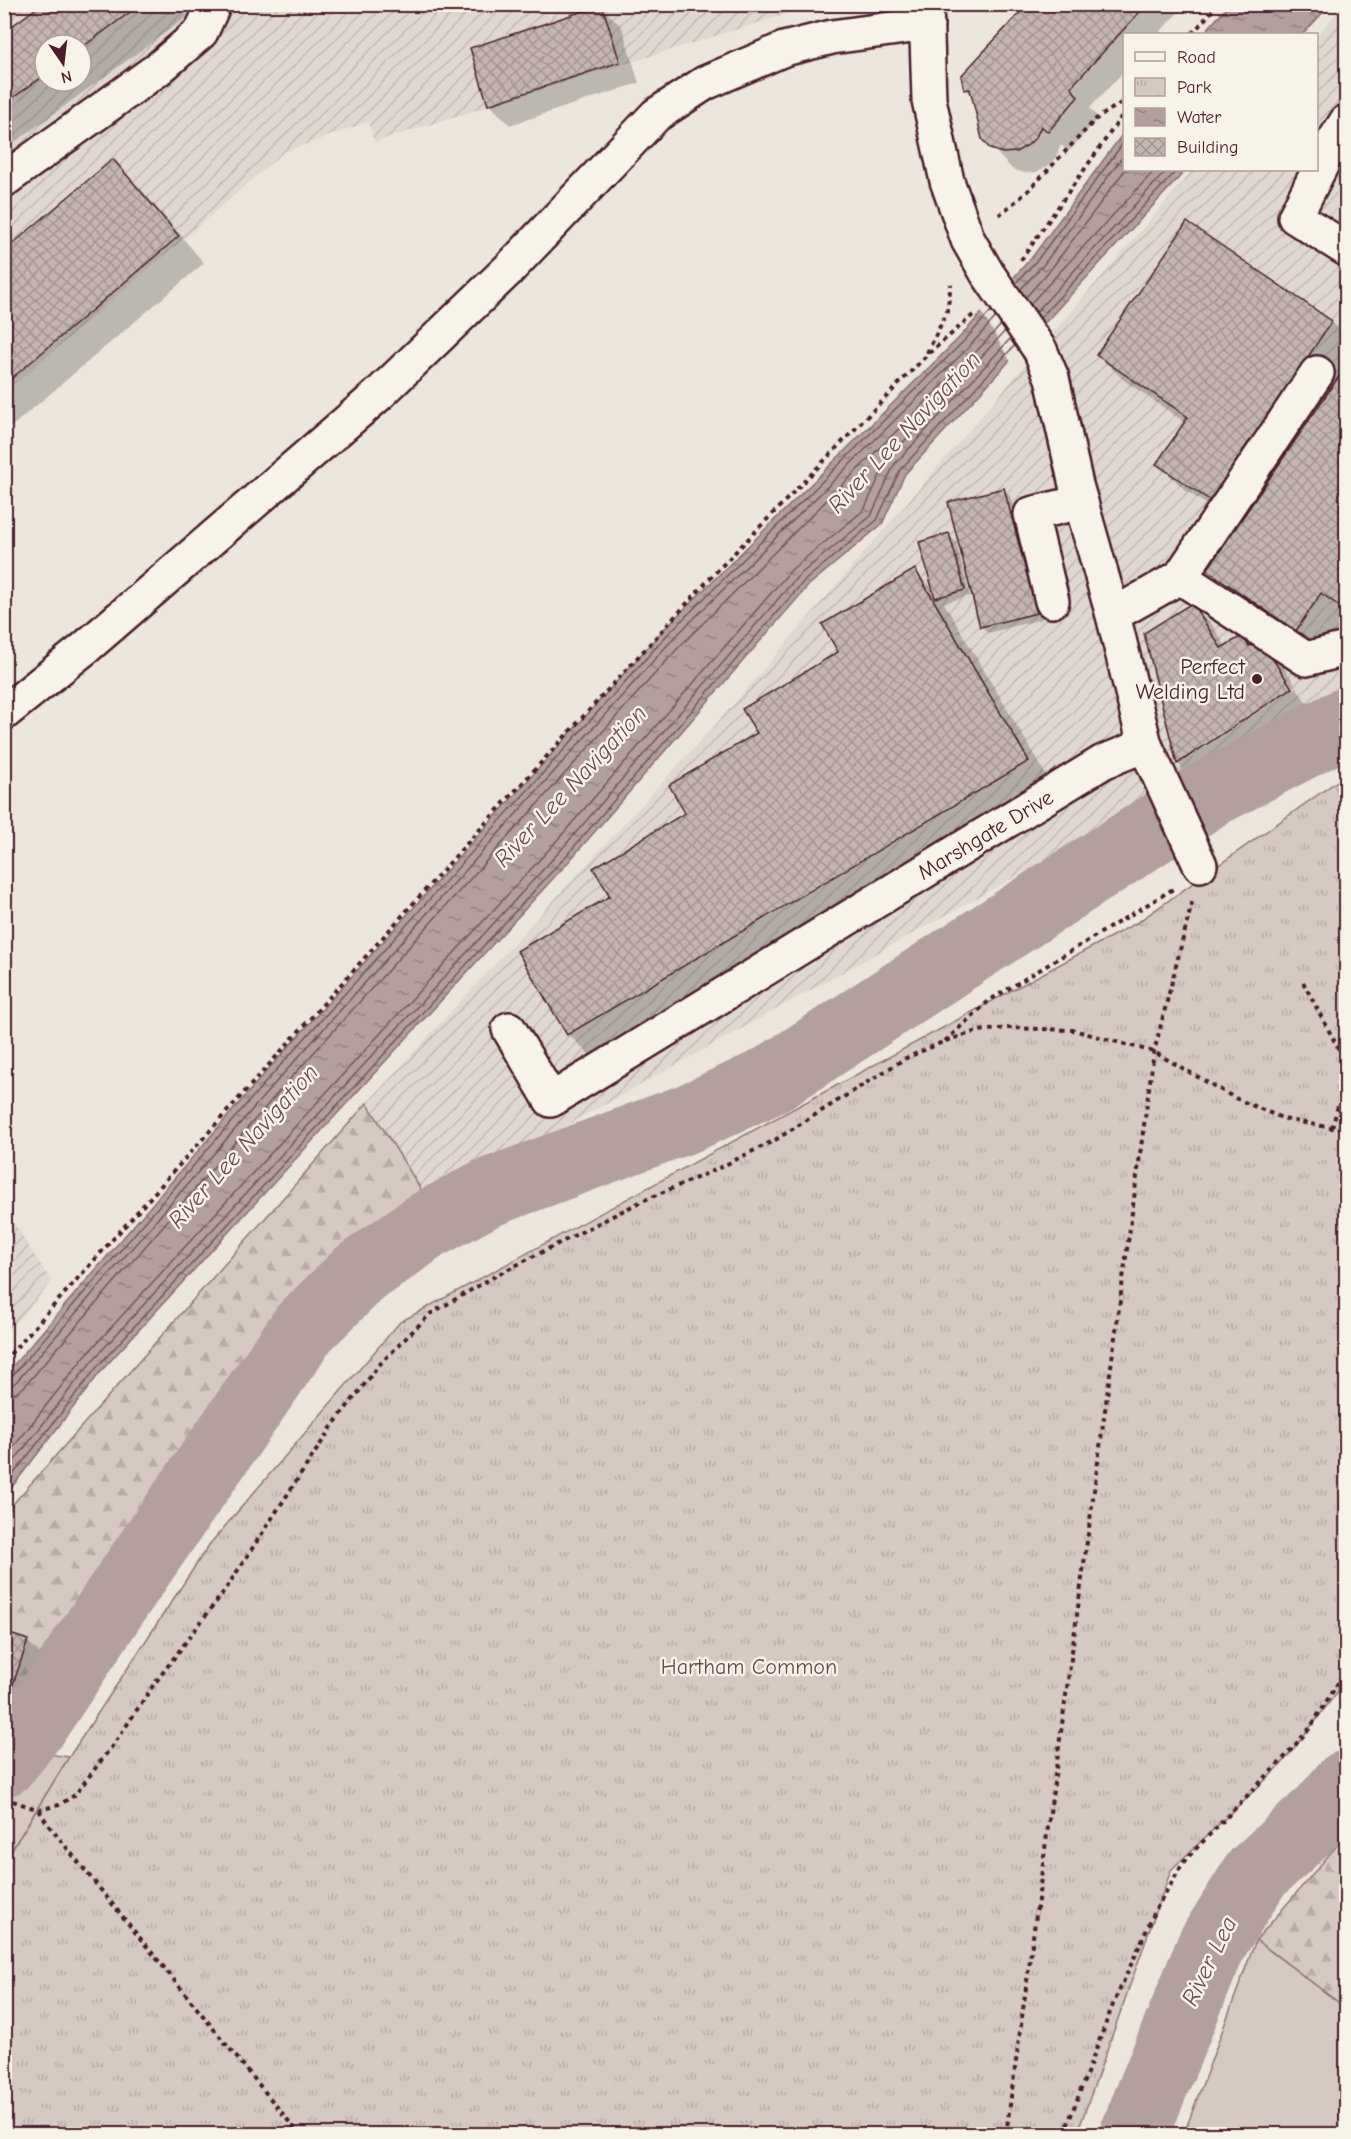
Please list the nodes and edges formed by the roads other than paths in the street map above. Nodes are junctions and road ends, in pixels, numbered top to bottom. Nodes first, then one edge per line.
1 (214, 4) edge
2 (927, 14) edge
3 (1347, 122) edge
4 (4, 180) edge
5 (1347, 249) edge
6 (1317, 373) dead end
7 (1081, 502) junction
8 (1180, 577) junction
9 (1052, 601) dead end
10 (1113, 615) junction
11 (1347, 649) edge
12 (4, 713) edge
13 (1145, 745) junction
14 (1200, 865) road end
15 (509, 1029) dead end

1 - 4 street
2 - 7 street, bridge
2 - 12 street
3 - 5 street
6 - 8 street
7 - 9 street
7 - 10 street
8 - 10 street
8 - 11 street
10 - 13 street
13 - 14 street
13 - 15 street, Marshgate Drive

